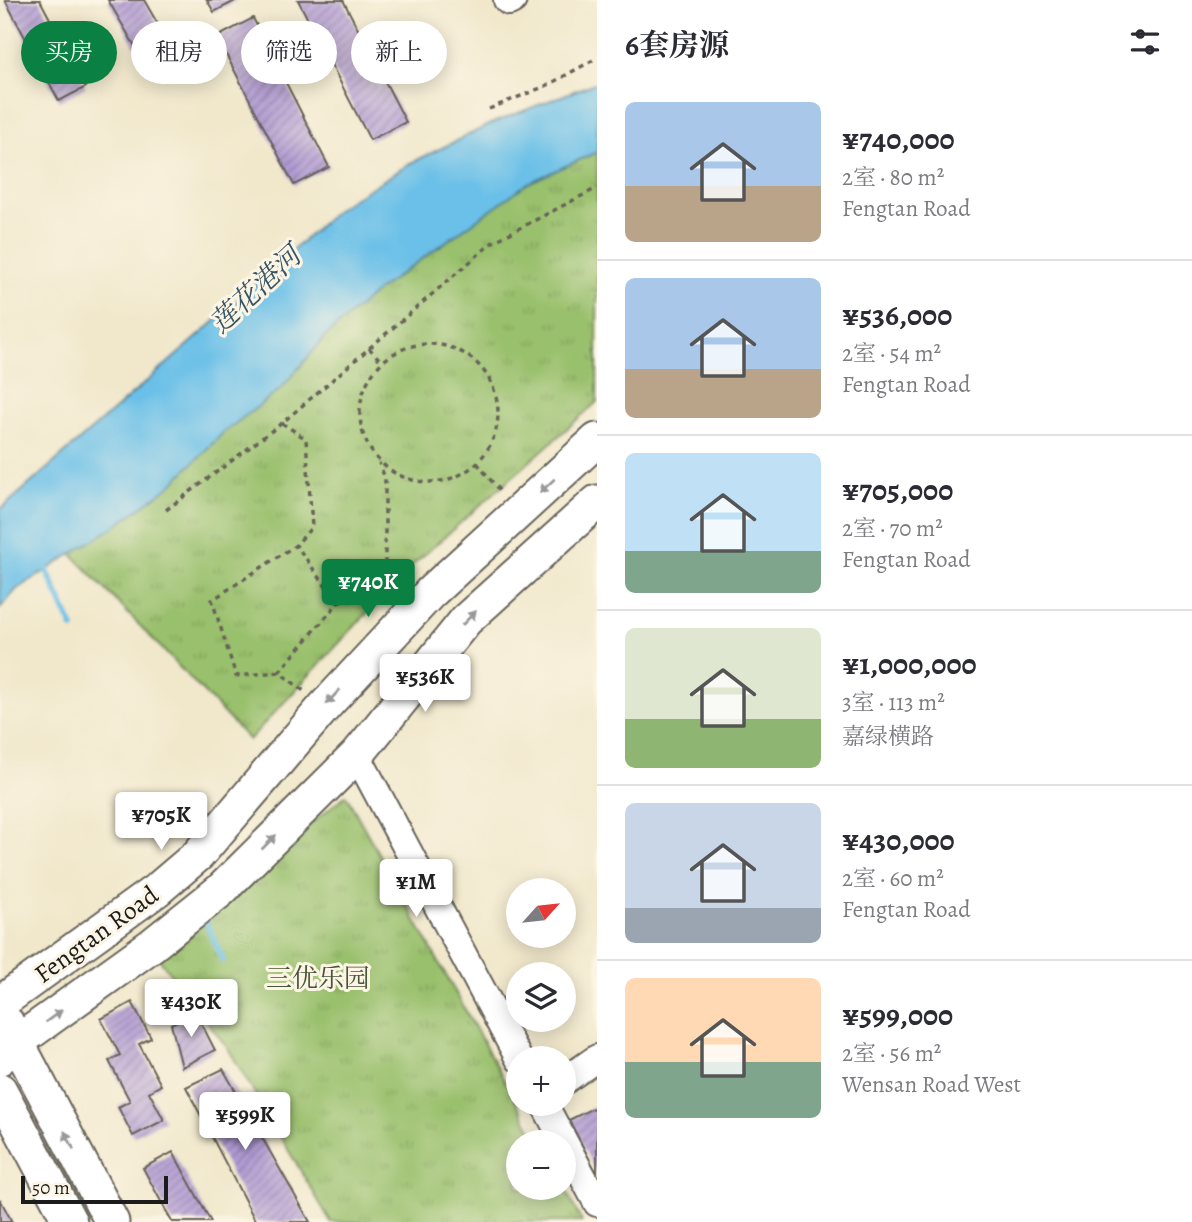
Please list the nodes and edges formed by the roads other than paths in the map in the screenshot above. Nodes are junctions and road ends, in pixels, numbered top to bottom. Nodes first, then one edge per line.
1 (507, 0) edge
2 (513, 0) edge
3 (597, 440) edge
4 (597, 502) edge
5 (357, 755) junction
6 (0, 1003) edge
7 (0, 1010) edge
8 (512, 1046) edge
9 (8, 1050) edge
10 (597, 1058) edge
11 (576, 1073) edge
12 (0, 1090) edge
13 (550, 1116) edge
14 (597, 1203) edge
15 (70, 1222) edge
16 (112, 1222) edge

1 - 2 street
3 -> 6 main road, Fengtan Road
5 -> 4 main road, Fengtan Road
5 - 8 street
9 -> 5 main road, Fengtan Road
7 - 9 main road
16 -> 9 main road
10 - 11 street
12 - 15 main road
13 - 14 street

